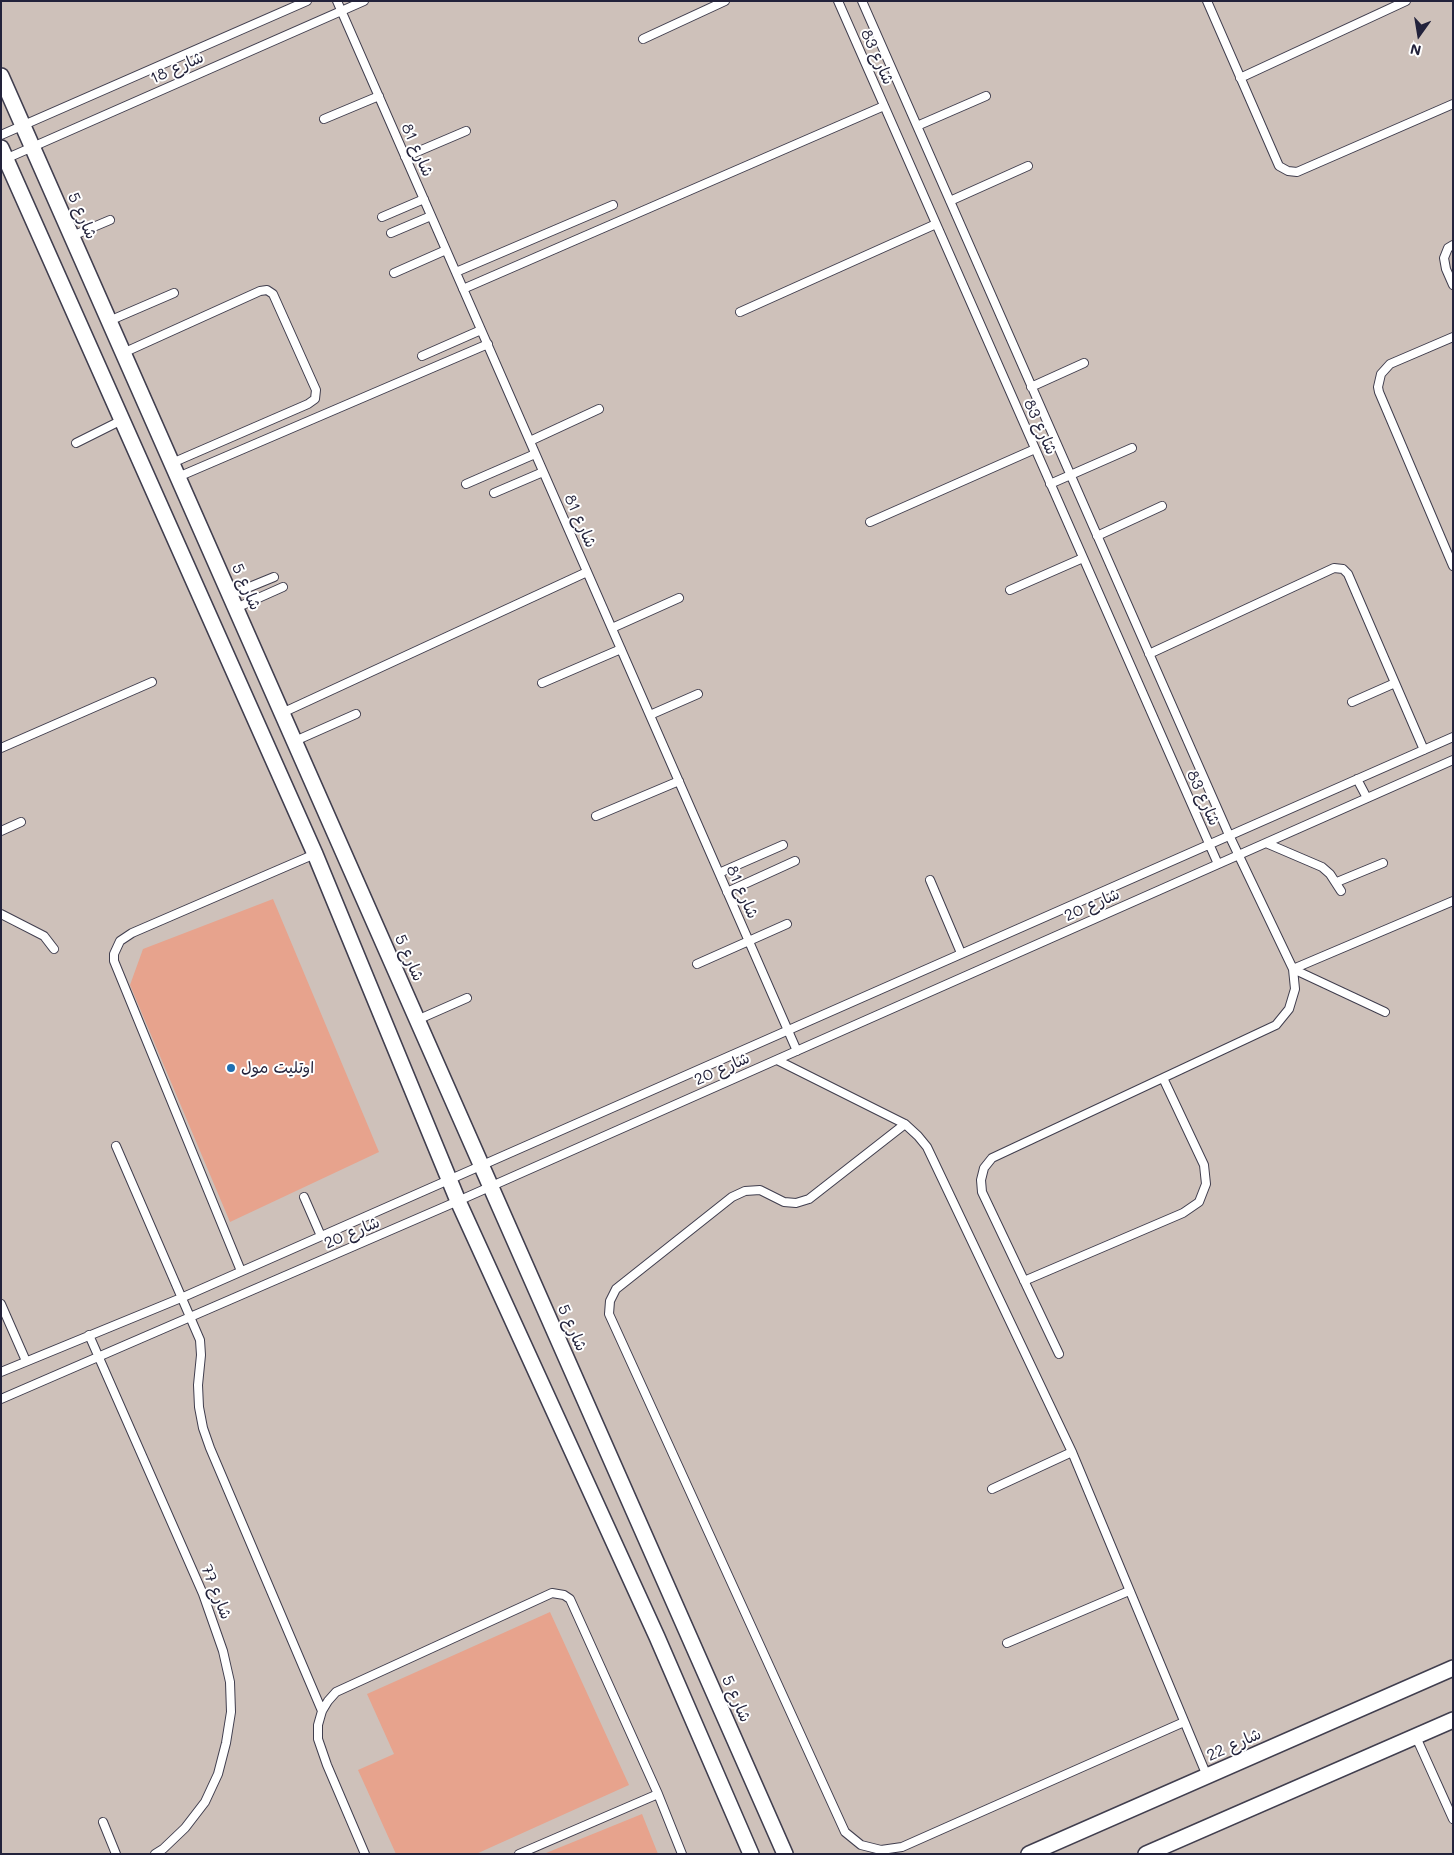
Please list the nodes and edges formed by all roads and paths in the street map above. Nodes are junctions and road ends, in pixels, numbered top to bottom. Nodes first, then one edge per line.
1 (307, 1) edge
2 (337, 1) edge
3 (364, 1) edge
4 (725, 1) edge
5 (838, 1) edge
6 (1207, 1) edge
7 (1406, 1) edge
8 (865, 2) edge
9 (342, 11) junction
10 (643, 39) dead end
11 (1, 76) edge
12 (1240, 78) junction
13 (379, 96) junction
14 (986, 96) dead end
15 (1453, 104) edge
16 (884, 106) junction
17 (324, 119) dead end
18 (23, 126) junction
19 (917, 126) junction
20 (466, 131) dead end
21 (1, 135) edge
22 (33, 147) junction
23 (3, 156) edge
24 (406, 157) junction
25 (1028, 166) dead end
26 (424, 199) junction
27 (950, 201) junction
28 (613, 205) dead end
29 (432, 216) junction
30 (382, 217) dead end
31 (110, 220) dead end
32 (936, 224) junction
33 (391, 233) dead end
34 (72, 236) junction
35 (1453, 244) edge
36 (446, 250) junction
37 (456, 272) junction
38 (394, 273) dead end
39 (1453, 285) edge
40 (463, 289) junction
41 (174, 294) dead end
42 (740, 312) dead end
43 (109, 321) junction
44 (482, 330) junction
45 (1453, 337) edge
46 (488, 344) junction
47 (123, 352) junction
48 (422, 356) dead end
49 (1084, 363) dead end
50 (1031, 387) junction
51 (600, 409) dead end
52 (122, 420) junction
53 (530, 441) junction
54 (76, 443) dead end
55 (1132, 448) dead end
56 (1034, 449) junction
57 (535, 454) junction
58 (175, 470) junction
59 (543, 472) junction
60 (1071, 476) junction
61 (150, 481) junction
62 (466, 484) dead end
63 (1050, 484) junction
64 (494, 493) dead end
65 (1162, 506) dead end
66 (870, 522) dead end
67 (1097, 536) junction
68 (1083, 558) junction
69 (1453, 566) edge
70 (587, 572) junction
71 (274, 577) dead end
72 (283, 587) dead end
73 (1010, 590) dead end
74 (679, 598) dead end
75 (233, 601) junction
76 (612, 628) junction
77 (621, 649) junction
78 (1149, 654) junction
79 (152, 682) dead end
80 (542, 683) dead end
81 (1395, 683) junction
82 (698, 694) dead end
83 (1352, 702) dead end
84 (282, 713) junction
85 (356, 714) dead end
86 (650, 715) junction
87 (1453, 737) edge
88 (295, 741) junction
89 (1, 748) edge
90 (1424, 750) junction
91 (1453, 760) edge
92 (1357, 779) junction
93 (679, 781) junction
94 (1367, 798) junction
95 (596, 816) dead end
96 (21, 822) dead end
97 (1, 830) edge
98 (1229, 835) junction
99 (1266, 843) junction
100 (1209, 844) junction
101 (783, 845) dead end
102 (315, 854) junction
103 (1238, 856) junction
104 (795, 861) dead end
105 (1384, 863) dead end
106 (1218, 864) junction
107 (719, 873) junction
108 (930, 880) dead end
109 (1337, 882) junction
110 (1341, 891) dead end
111 (727, 892) junction
112 (1453, 901) edge
113 (1, 914) edge
114 (787, 924) dead end
115 (749, 941) junction
116 (54, 949) dead end
117 (962, 953) junction
118 (697, 964) dead end
119 (1292, 969) junction
120 (467, 998) dead end
121 (1386, 1012) dead end
122 (417, 1020) junction
123 (788, 1030) junction
124 (797, 1051) junction
125 (777, 1060) junction
126 (1163, 1078) junction
127 (905, 1124) junction
128 (116, 1146) dead end
129 (481, 1165) junction
130 (449, 1179) junction
131 (491, 1187) junction
132 (304, 1197) dead end
133 (458, 1201) junction
134 (321, 1236) junction
135 (241, 1271) junction
136 (1024, 1281) junction
137 (181, 1298) junction
138 (1, 1304) edge
139 (190, 1318) junction
140 (88, 1335) junction
141 (1059, 1354) dead end
142 (98, 1356) junction
143 (26, 1361) junction
144 (1, 1372) edge
145 (1, 1399) edge
146 (1072, 1452) junction
147 (992, 1489) dead end
148 (1130, 1591) junction
149 (1007, 1643) dead end
150 (1453, 1668) edge
151 (322, 1711) junction
152 (1453, 1720) edge
153 (1184, 1722) junction
154 (1416, 1736) junction
155 (1207, 1776) junction
156 (658, 1794) junction
157 (1453, 1819) edge
158 (103, 1822) dead end
159 (116, 1854) edge
160 (155, 1854) edge
161 (365, 1854) edge
162 (520, 1854) edge
163 (682, 1854) edge
164 (751, 1854) edge
165 (785, 1854) edge
166 (1029, 1854) edge
167 (1146, 1854) edge

1 - 18 lane, شارع 18
2 - 9 lane, شارع 81
3 - 9 lane, شارع 18
4 - 10 lane
5 - 16 lane, شارع 83
6 - 12 lane
7 - 12 lane
8 - 19 lane, شارع 83
9 - 13 lane, شارع 81
9 - 22 lane, شارع 18
11 - 18 street, شارع 5
12 - 15 lane
13 - 17 lane
13 - 24 lane, شارع 81
14 - 19 lane
16 - 32 lane, شارع 83
16 - 40 lane
18 - 21 lane, شارع 18
18 - 22 street, شارع 5
19 - 27 lane, شارع 83
20 - 24 lane
22 - 23 lane, شارع 18
22 - 34 street, شارع 5
23 - 52 street
24 - 26 lane, شارع 81
25 - 27 lane
26 - 29 lane, شارع 81
26 - 30 lane
27 - 50 lane, شارع 83
28 - 37 lane
29 - 33 lane
29 - 36 lane, شارع 81
31 - 34 lane
32 - 42 lane
32 - 56 lane, شارع 83
34 - 43 street, شارع 5
35 - 39 lane
36 - 37 lane, شارع 81
36 - 38 lane
37 - 40 lane, شارع 81
40 - 44 lane, شارع 81
41 - 43 lane
43 - 47 street, شارع 5
44 - 46 lane, شارع 81
44 - 48 lane
45 - 69 lane
46 - 53 lane, شارع 81
46 - 58 lane
47 - 58 street, شارع 5
47 - 58 lane
49 - 50 lane
50 - 60 lane, شارع 83
51 - 53 lane
52 - 54 lane
52 - 61 street
53 - 57 lane, شارع 81
55 - 60 lane
56 - 63 lane, شارع 83
56 - 66 lane
57 - 59 lane, شارع 81
57 - 62 lane
58 - 61 street
58 - 75 street, شارع 5
59 - 64 lane
59 - 70 lane, شارع 81
60 - 63 lane
60 - 67 lane, شارع 83
61 - 102 street
63 - 68 lane, شارع 83
65 - 67 lane
67 - 78 lane, شارع 83
68 - 73 lane
68 - 100 lane, شارع 83
70 - 76 lane, شارع 81
70 - 84 lane
71 - 75 lane
72 - 75 lane
74 - 76 lane
75 - 84 street, شارع 5
76 - 77 lane, شارع 81
77 - 80 lane
77 - 86 lane, شارع 81
78 - 81 lane
78 - 98 lane, شارع 83
79 - 89 lane
81 - 83 lane
81 - 90 lane
82 - 86 lane
84 - 88 street, شارع 5
85 - 88 lane
86 - 93 lane, شارع 81
87 - 90 lane, شارع 20
88 - 122 street, شارع 5
90 - 92 lane, شارع 20
91 - 94 lane, شارع 20
92 - 94 lane
92 - 98 lane, شارع 20
93 - 95 lane
93 - 107 lane, شارع 81
94 - 99 lane, شارع 20
96 - 97 lane
98 - 100 lane, شارع 20
98 - 103 lane, شارع 83
99 - 103 lane, شارع 20
99 - 109 lane
100 - 106 lane, شارع 83
100 - 117 lane, شارع 20
101 - 107 lane
102 - 130 street
102 - 135 lane
103 - 106 lane, شارع 20
103 - 119 lane, شارع 83
104 - 111 lane
105 - 109 lane
106 - 124 lane, شارع 20
107 - 111 lane, شارع 81
108 - 117 lane
109 - 110 lane
111 - 115 lane, شارع 81
112 - 119 lane
113 - 116 lane
114 - 115 lane
115 - 118 lane
115 - 123 lane, شارع 81
117 - 123 lane, شارع 20
119 - 121 lane
119 - 126 lane
120 - 122 lane
122 - 129 street, شارع 5
123 - 124 lane, شارع 81
123 - 129 lane, شارع 20
124 - 125 lane, شارع 20
125 - 127 lane
125 - 131 lane, شارع 20
126 - 136 lane
126 - 136 lane
127 - 146 lane
127 - 153 lane
128 - 137 lane
129 - 130 lane, شارع 20
129 - 131 street, شارع 5
130 - 133 street
130 - 134 lane, شارع 20
131 - 133 lane, شارع 20
131 - 165 street, شارع 5
132 - 134 lane
133 - 139 lane, شارع 20
133 - 164 street
134 - 135 lane, شارع 20
135 - 137 lane, شارع 20
136 - 141 lane
137 - 139 lane
137 - 140 lane, شارع 20
138 - 143 lane
139 - 142 lane, شارع 20
139 - 151 lane
140 - 142 lane, شارع 77
140 - 143 lane, شارع 20
142 - 145 lane, شارع 20
142 - 160 lane, شارع 77
143 - 144 lane, شارع 20
146 - 147 lane
146 - 148 lane
148 - 149 lane
148 - 153 lane
150 - 155 street, شارع 22
151 - 156 lane
151 - 161 lane
152 - 154 street
153 - 155 lane
154 - 157 lane
154 - 167 street
155 - 166 street, شارع 22
156 - 162 lane
156 - 163 lane
158 - 159 lane

